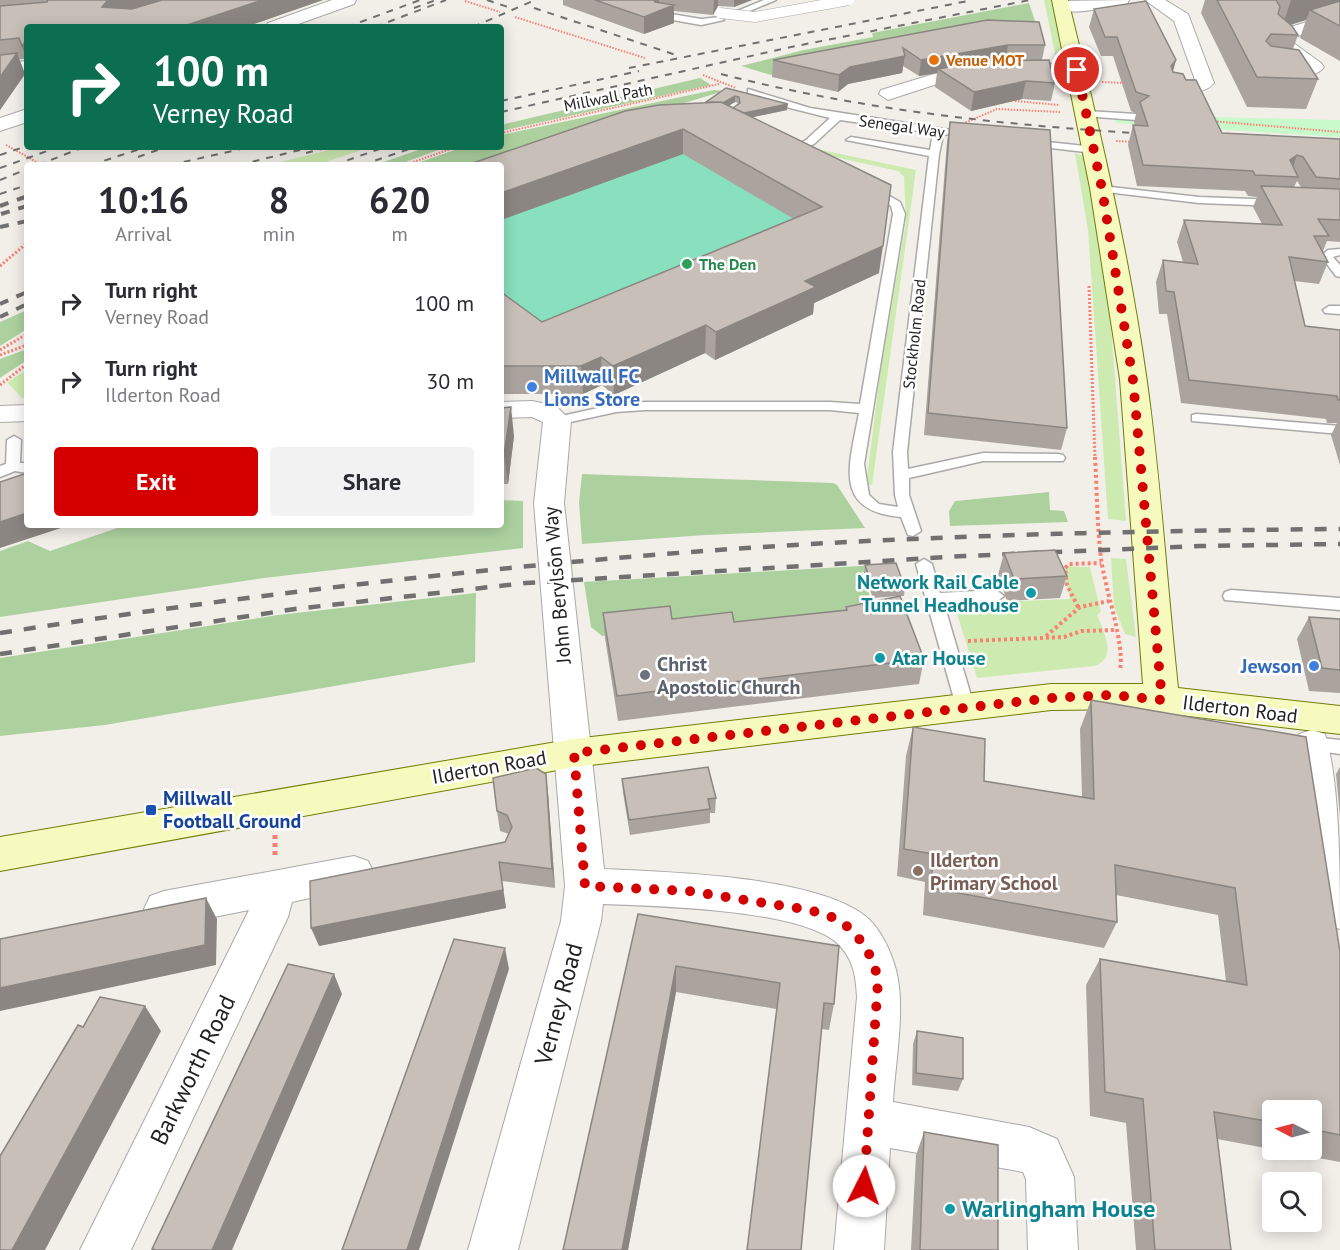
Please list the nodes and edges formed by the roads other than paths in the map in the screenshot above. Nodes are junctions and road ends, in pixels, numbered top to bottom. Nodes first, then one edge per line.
1 (348, 0) edge
2 (772, 0) edge
3 (849, 0) edge
4 (1121, 0) edge
5 (1152, 0) edge
6 (1060, 3) edge
7 (739, 12) dead end
8 (659, 15) edge
9 (1340, 17) edge
10 (282, 24) edge
11 (24, 66) edge
12 (0, 69) edge
13 (1267, 69) edge
14 (1079, 75) junction
15 (1176, 86) edge
16 (750, 91) dead end
17 (888, 94) dead end
18 (1087, 114) junction
19 (838, 116) junction
20 (24, 117) edge
21 (1136, 117) dead end
22 (0, 125) edge
23 (939, 131) junction
24 (960, 131) edge
25 (851, 140) dead end
26 (1016, 142) edge
27 (796, 150) edge
28 (1094, 150) junction
29 (934, 154) junction
30 (859, 183) edge
31 (1102, 189) junction
32 (1290, 203) edge
33 (1340, 252) edge
34 (1340, 273) edge
35 (865, 409) junction
36 (504, 410) edge
37 (24, 413) edge
38 (0, 414) edge
39 (1197, 418) dead end
40 (556, 419) junction
41 (1340, 430) edge
42 (14, 440) dead end
43 (1058, 458) dead end
44 (13, 469) edge
45 (900, 474) junction
46 (908, 513) junction
47 (913, 531) dead end
48 (924, 564) dead end
49 (996, 596) dead end
50 (1231, 596) dead end
51 (934, 599) junction
52 (1340, 604) edge
53 (1162, 700) junction
54 (965, 706) junction
55 (1340, 720) edge
56 (1326, 746) edge
57 (574, 753) junction
58 (0, 854) edge
59 (390, 867) edge
60 (585, 886) junction
61 (275, 888) junction
62 (1340, 911) edge
63 (126, 917) edge
64 (869, 1121) junction
65 (105, 1250) edge
66 (493, 1250) edge
67 (859, 1250) edge
68 (1053, 1250) edge

1 - 10 street
2 - 7 lane
3 - 8 lane, bridge
4 - 6 street
5 - 15 street
6 - 14 street
9 - 13 street
11 - 12 street
14 - 17 street
14 - 18 street
16 - 19 lane, Senegal Way
18 - 21 lane
18 - 28 street
19 - 23 lane, Senegal Way
19 - 27 lane
20 - 22 street
23 - 24 lane, Senegal Way
23 - 29 lane, Stockholm Road
25 - 29 lane
26 - 28 lane
28 - 31 street
29 - 45 lane, Stockholm Road
30 - 35 lane
31 - 32 lane
31 - 53 street
33 - 34 lane
35 - 40 lane
35 - 46 lane
36 - 40 street
37 - 38 street
39 - 41 lane
40 - 57 street, John Berylson Way
42 - 44 lane
43 - 45 lane
45 - 46 lane, Stockholm Road
46 - 47 lane, Stockholm Road
48 - 51 lane
49 - 51 lane
50 - 52 lane
51 - 54 lane
53 - 54 street, Ilderton Road
53 - 55 street, Ilderton Road
54 - 57 street, Ilderton Road
56 - 62 street
57 - 58 street, Ilderton Road
57 - 60 street, Verney Road
59 - 61 street
60 - 64 street
60 - 66 street, Verney Road
61 - 63 street
61 - 65 street, Barkworth Road
64 - 67 street
64 - 68 street

